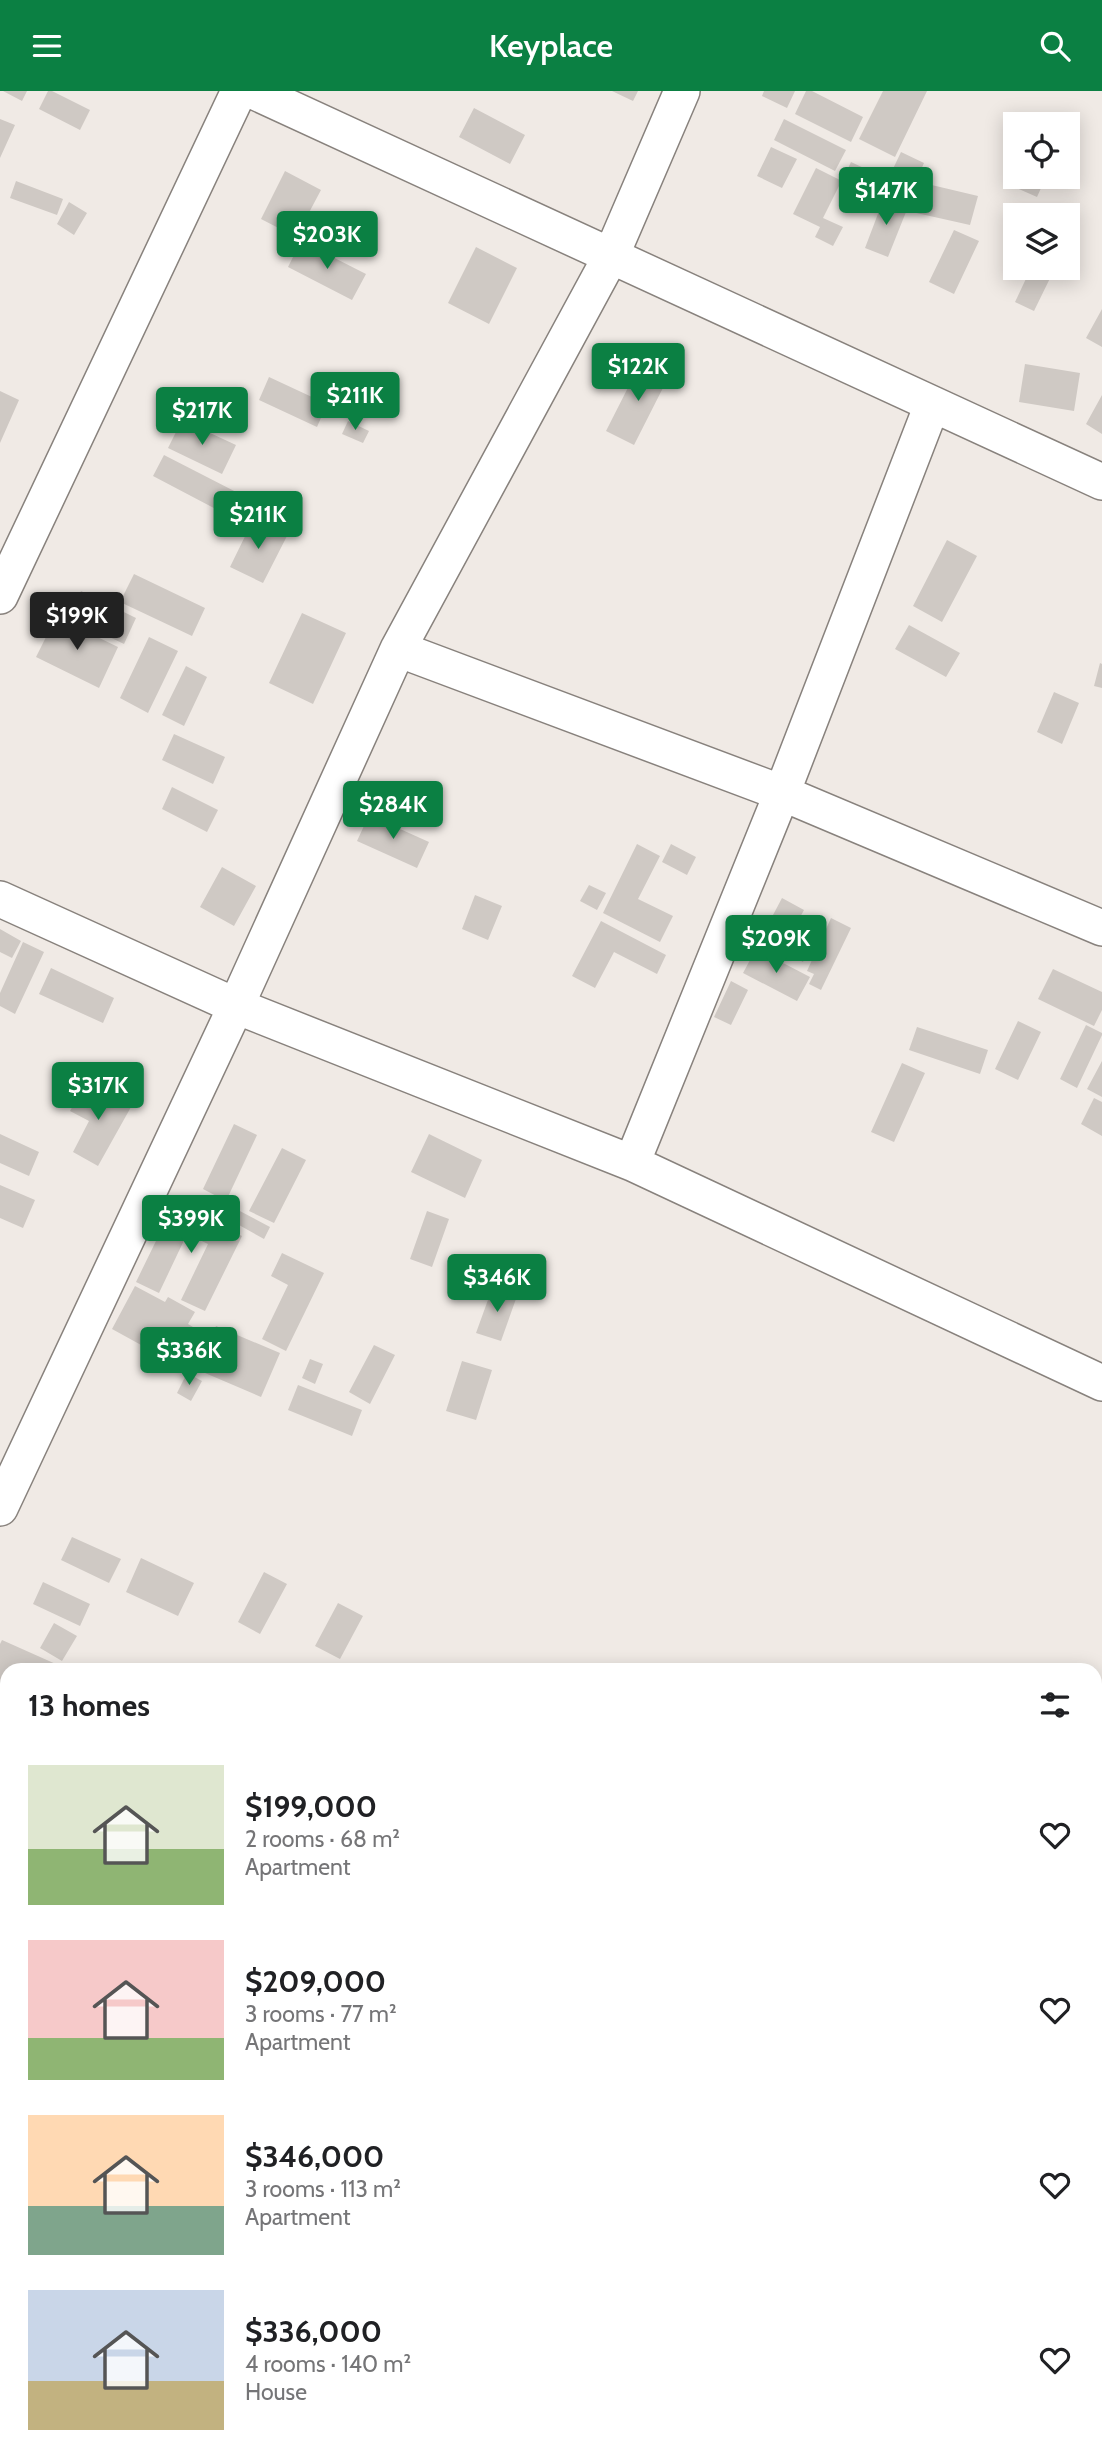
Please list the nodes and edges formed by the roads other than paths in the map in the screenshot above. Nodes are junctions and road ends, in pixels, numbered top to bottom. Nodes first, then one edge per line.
1 (239, 91) edge
2 (253, 91) edge
3 (682, 91) edge
4 (611, 256) junction
5 (932, 404) junction
6 (1102, 482) edge
7 (0, 596) edge
8 (398, 649) junction
9 (782, 793) junction
10 (0, 899) edge
11 (1102, 928) edge
12 (236, 1006) junction
13 (632, 1163) junction
14 (1102, 1383) edge
15 (0, 1508) edge

1 - 7 street
2 - 4 street
3 - 4 street
4 - 5 street
4 - 8 street
5 - 6 street
5 - 9 street
8 - 9 street
8 - 12 street
9 - 11 street
9 - 13 street
10 - 12 street
12 - 13 street
12 - 15 street
13 - 14 street

